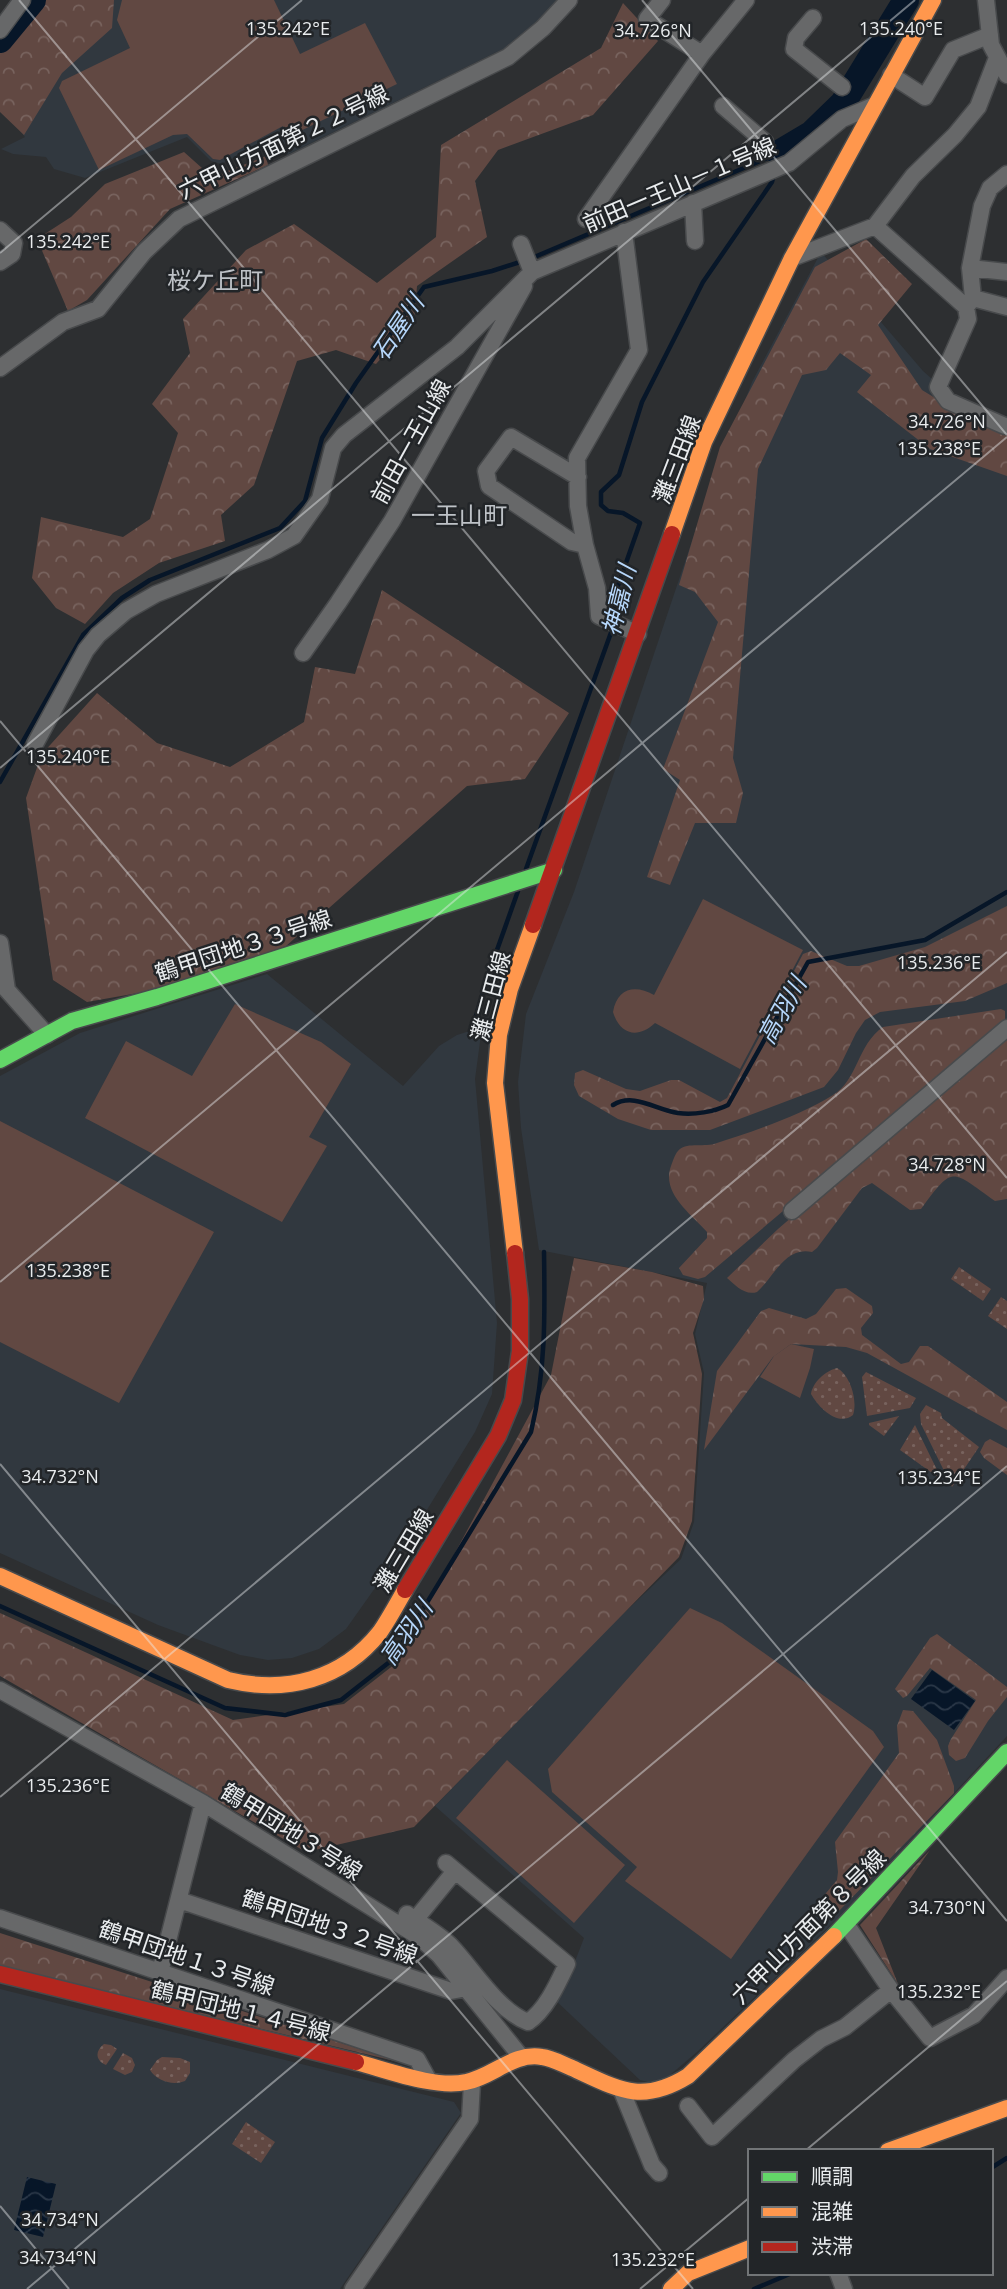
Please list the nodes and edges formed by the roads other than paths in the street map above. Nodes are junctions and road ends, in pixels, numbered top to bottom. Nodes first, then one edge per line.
1 (22, 0) edge
2 (569, 0) edge
3 (662, 0) edge
4 (746, 0) edge
5 (933, 0) edge
6 (986, 0) edge
7 (813, 18) dead end
8 (0, 30) edge
9 (990, 35) junction
10 (702, 54) junction
11 (997, 58) junction
12 (891, 75) junction
13 (1007, 75) edge
14 (842, 87) dead end
15 (723, 106) dead end
16 (873, 106) junction
17 (765, 142) dead end
18 (1007, 174) edge
19 (694, 203) junction
20 (586, 219) dead end
21 (875, 226) junction
22 (0, 230) edge
23 (624, 232) junction
24 (695, 241) dead end
25 (520, 244) dead end
26 (792, 258) junction
27 (0, 262) edge
28 (970, 268) junction
29 (532, 272) junction
30 (1007, 272) edge
31 (970, 303) junction
32 (1007, 307) edge
33 (0, 368) edge
34 (1005, 426) edge
35 (578, 477) junction
36 (585, 545) junction
37 (638, 634) junction
38 (303, 653) dead end
39 (35, 744) dead end
40 (554, 870) junction
41 (0, 943) edge
42 (3, 990) edge
43 (1007, 1028) edge
44 (47, 1035) junction
45 (0, 1060) edge
46 (792, 1210) dead end
47 (0, 1576) edge
48 (0, 1690) edge
49 (1007, 1752) edge
50 (204, 1802) junction
51 (179, 1900) junction
52 (0, 1918) edge
53 (409, 1923) junction
54 (846, 1924) junction
55 (160, 1972) junction
56 (0, 1973) edge
57 (1007, 1978) edge
58 (467, 1988) junction
59 (891, 1990) junction
60 (522, 2058) junction
61 (428, 2079) junction
62 (472, 2083) junction
63 (621, 2089) junction
64 (688, 2106) dead end
65 (1007, 2108) edge
66 (894, 2149) edge
67 (659, 2173) dead end
68 (748, 2249) edge
69 (354, 2289) edge
70 (671, 2289) edge

1 - 8 street
2 - 33 street, 六甲山方面第２２号線
3 - 10 street
4 - 10 street
5 - 12 main road, 灘三田線
6 - 9 street
7 - 14 street
9 - 11 street
9 - 12 street
10 - 20 street
11 - 13 street
11 - 21 street
12 - 16 main road, 灘三田線
15 - 17 street
16 - 19 street, 前田一王山－１号線
16 - 26 main road, 灘三田線
18 - 28 street
19 - 23 street, 前田一王山－１号線
19 - 24 street
21 - 26 street
21 - 31 street
22 - 27 street
23 - 29 street, 前田一王山－１号線
23 - 35 street
25 - 29 street
26 - 37 main road, 灘三田線
28 - 30 street
28 - 31 street
29 - 38 street, 前田一王山線
29 - 39 street
31 - 32 street
31 - 34 street
35 - 36 street
35 - 36 street
36 - 37 street
37 - 40 main road, 灘三田線
40 - 44 main road, 鶴甲団地３３号線
40 - 47 main road, 灘三田線
41 - 42 street
42 - 44 street
43 - 46 street
44 - 45 main road, 鶴甲団地３３号線
48 - 50 street, 鶴甲団地３号線
49 - 54 main road, 六甲山方面第８号線
50 - 51 street
50 - 53 street, 鶴甲団地３号線
51 - 55 street
51 - 58 street, 鶴甲団地３２号線
52 - 55 street, 鶴甲団地１３号線
53 - 53 street
53 - 58 street, 鶴甲団地３号線
54 - 59 street
54 - 63 main road, 六甲山方面第８号線
55 - 61 street, 鶴甲団地１３号線
56 - 61 main road, 鶴甲団地１４号線
57 - 59 street
58 - 60 street, 鶴甲団地３号線
59 - 64 street
60 - 62 main road
60 - 63 main road, 六甲山方面第８号線
61 - 62 main road, 鶴甲団地１４号線
62 - 69 street
63 - 67 street
65 - 66 main road
68 - 70 main road

